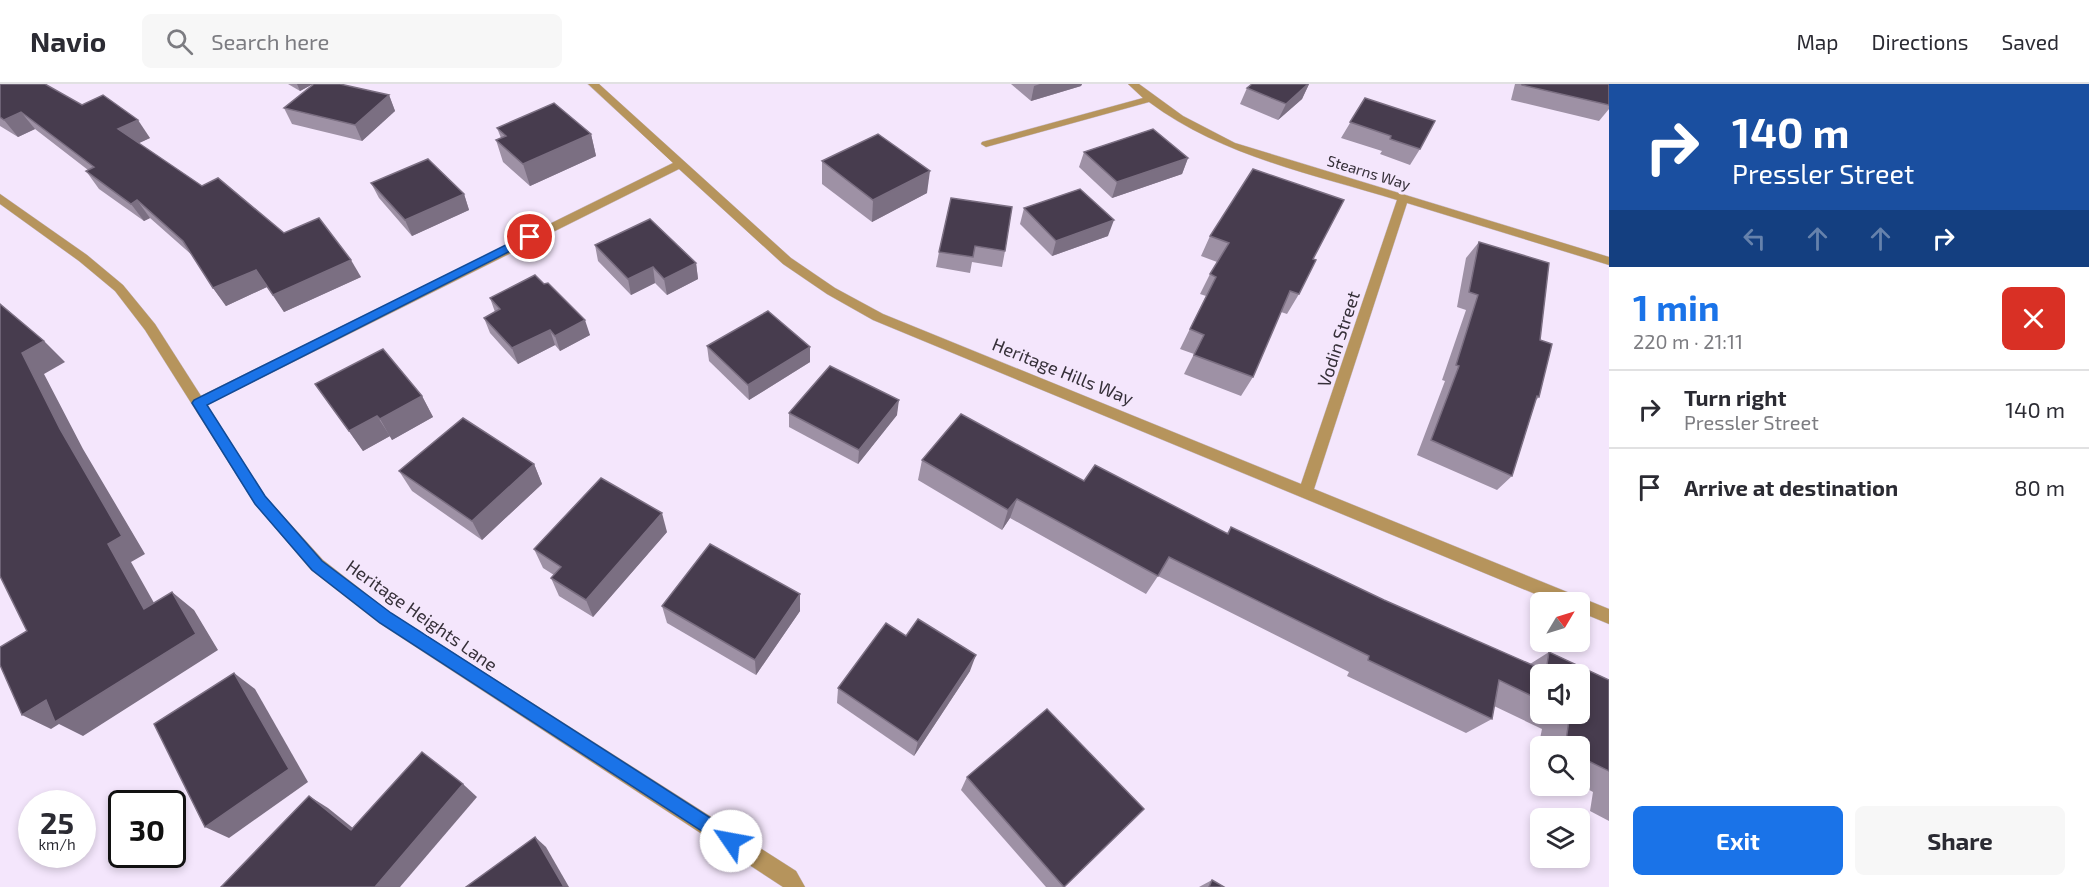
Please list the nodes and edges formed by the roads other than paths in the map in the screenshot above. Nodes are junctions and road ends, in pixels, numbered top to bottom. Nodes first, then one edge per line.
1 (593, 84) edge
2 (1133, 84) edge
3 (1150, 99) junction
4 (986, 144) dead end
5 (680, 164) junction
6 (0, 198) edge
7 (1403, 199) junction
8 (1609, 261) edge
9 (199, 403) junction
10 (1306, 492) junction
11 (1548, 592) edge
12 (1590, 609) edge
13 (1609, 617) edge
14 (795, 887) edge

1 - 5 street, Heritage Hills Way
2 - 3 street, Stearns Way
3 - 4 street
3 - 7 street, Stearns Way
5 - 9 street
5 - 10 street, Heritage Hills Way
6 - 9 street, Heritage Heights Lane
7 - 8 street, Stearns Way
7 - 10 street, Vodin Street
9 - 14 street, Heritage Heights Lane
10 - 11 street, Heritage Hills Way
12 - 13 street

